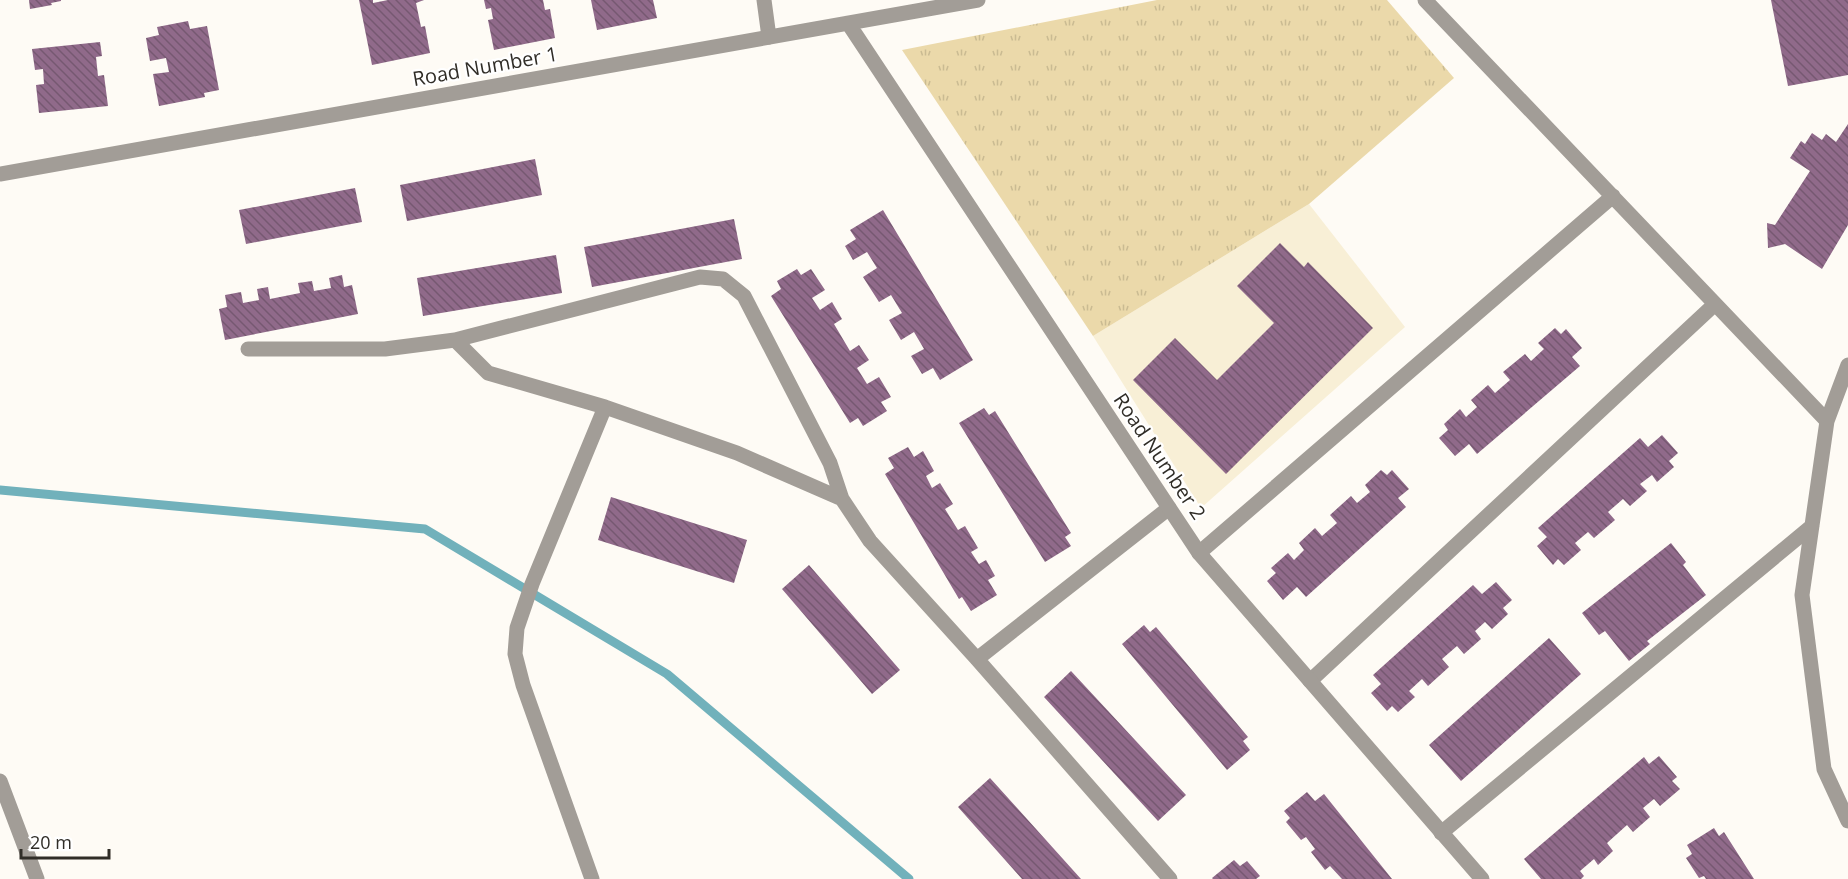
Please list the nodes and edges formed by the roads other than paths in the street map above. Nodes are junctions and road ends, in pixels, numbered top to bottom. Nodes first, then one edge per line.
1 (764, 0) edge
2 (978, 0) edge
3 (1425, 0) edge
4 (848, 23) junction
5 (769, 37) junction
6 (0, 174) edge
7 (1612, 196) junction
8 (1715, 304) junction
9 (455, 340) junction
10 (248, 349) dead end
11 (1848, 365) edge
12 (605, 407) junction
13 (1827, 421) junction
14 (842, 499) junction
15 (1169, 508) junction
16 (1812, 526) junction
17 (1199, 553) junction
18 (977, 659) junction
19 (1310, 681) junction
20 (0, 782) edge
21 (1848, 821) edge
22 (1441, 832) junction
23 (37, 879) edge
24 (592, 879) edge
25 (1170, 879) edge
26 (1482, 879) edge

1 - 5 street
2 - 4 street, Road Number 1
3 - 7 street
4 - 5 street, Road Number 1
4 - 15 street, Road Number 2
5 - 6 street, Road Number 1
7 - 8 street
7 - 17 street
8 - 13 street
8 - 19 street
9 - 10 street
9 - 12 street
9 - 14 street
11 - 13 street
12 - 14 street
12 - 24 street
13 - 16 street
14 - 18 street
15 - 17 street, Road Number 2
15 - 18 street
16 - 21 street
16 - 22 street
17 - 19 street, Road Number 2
18 - 25 street
19 - 22 street, Road Number 2
20 - 23 street
22 - 26 street, Road Number 2

